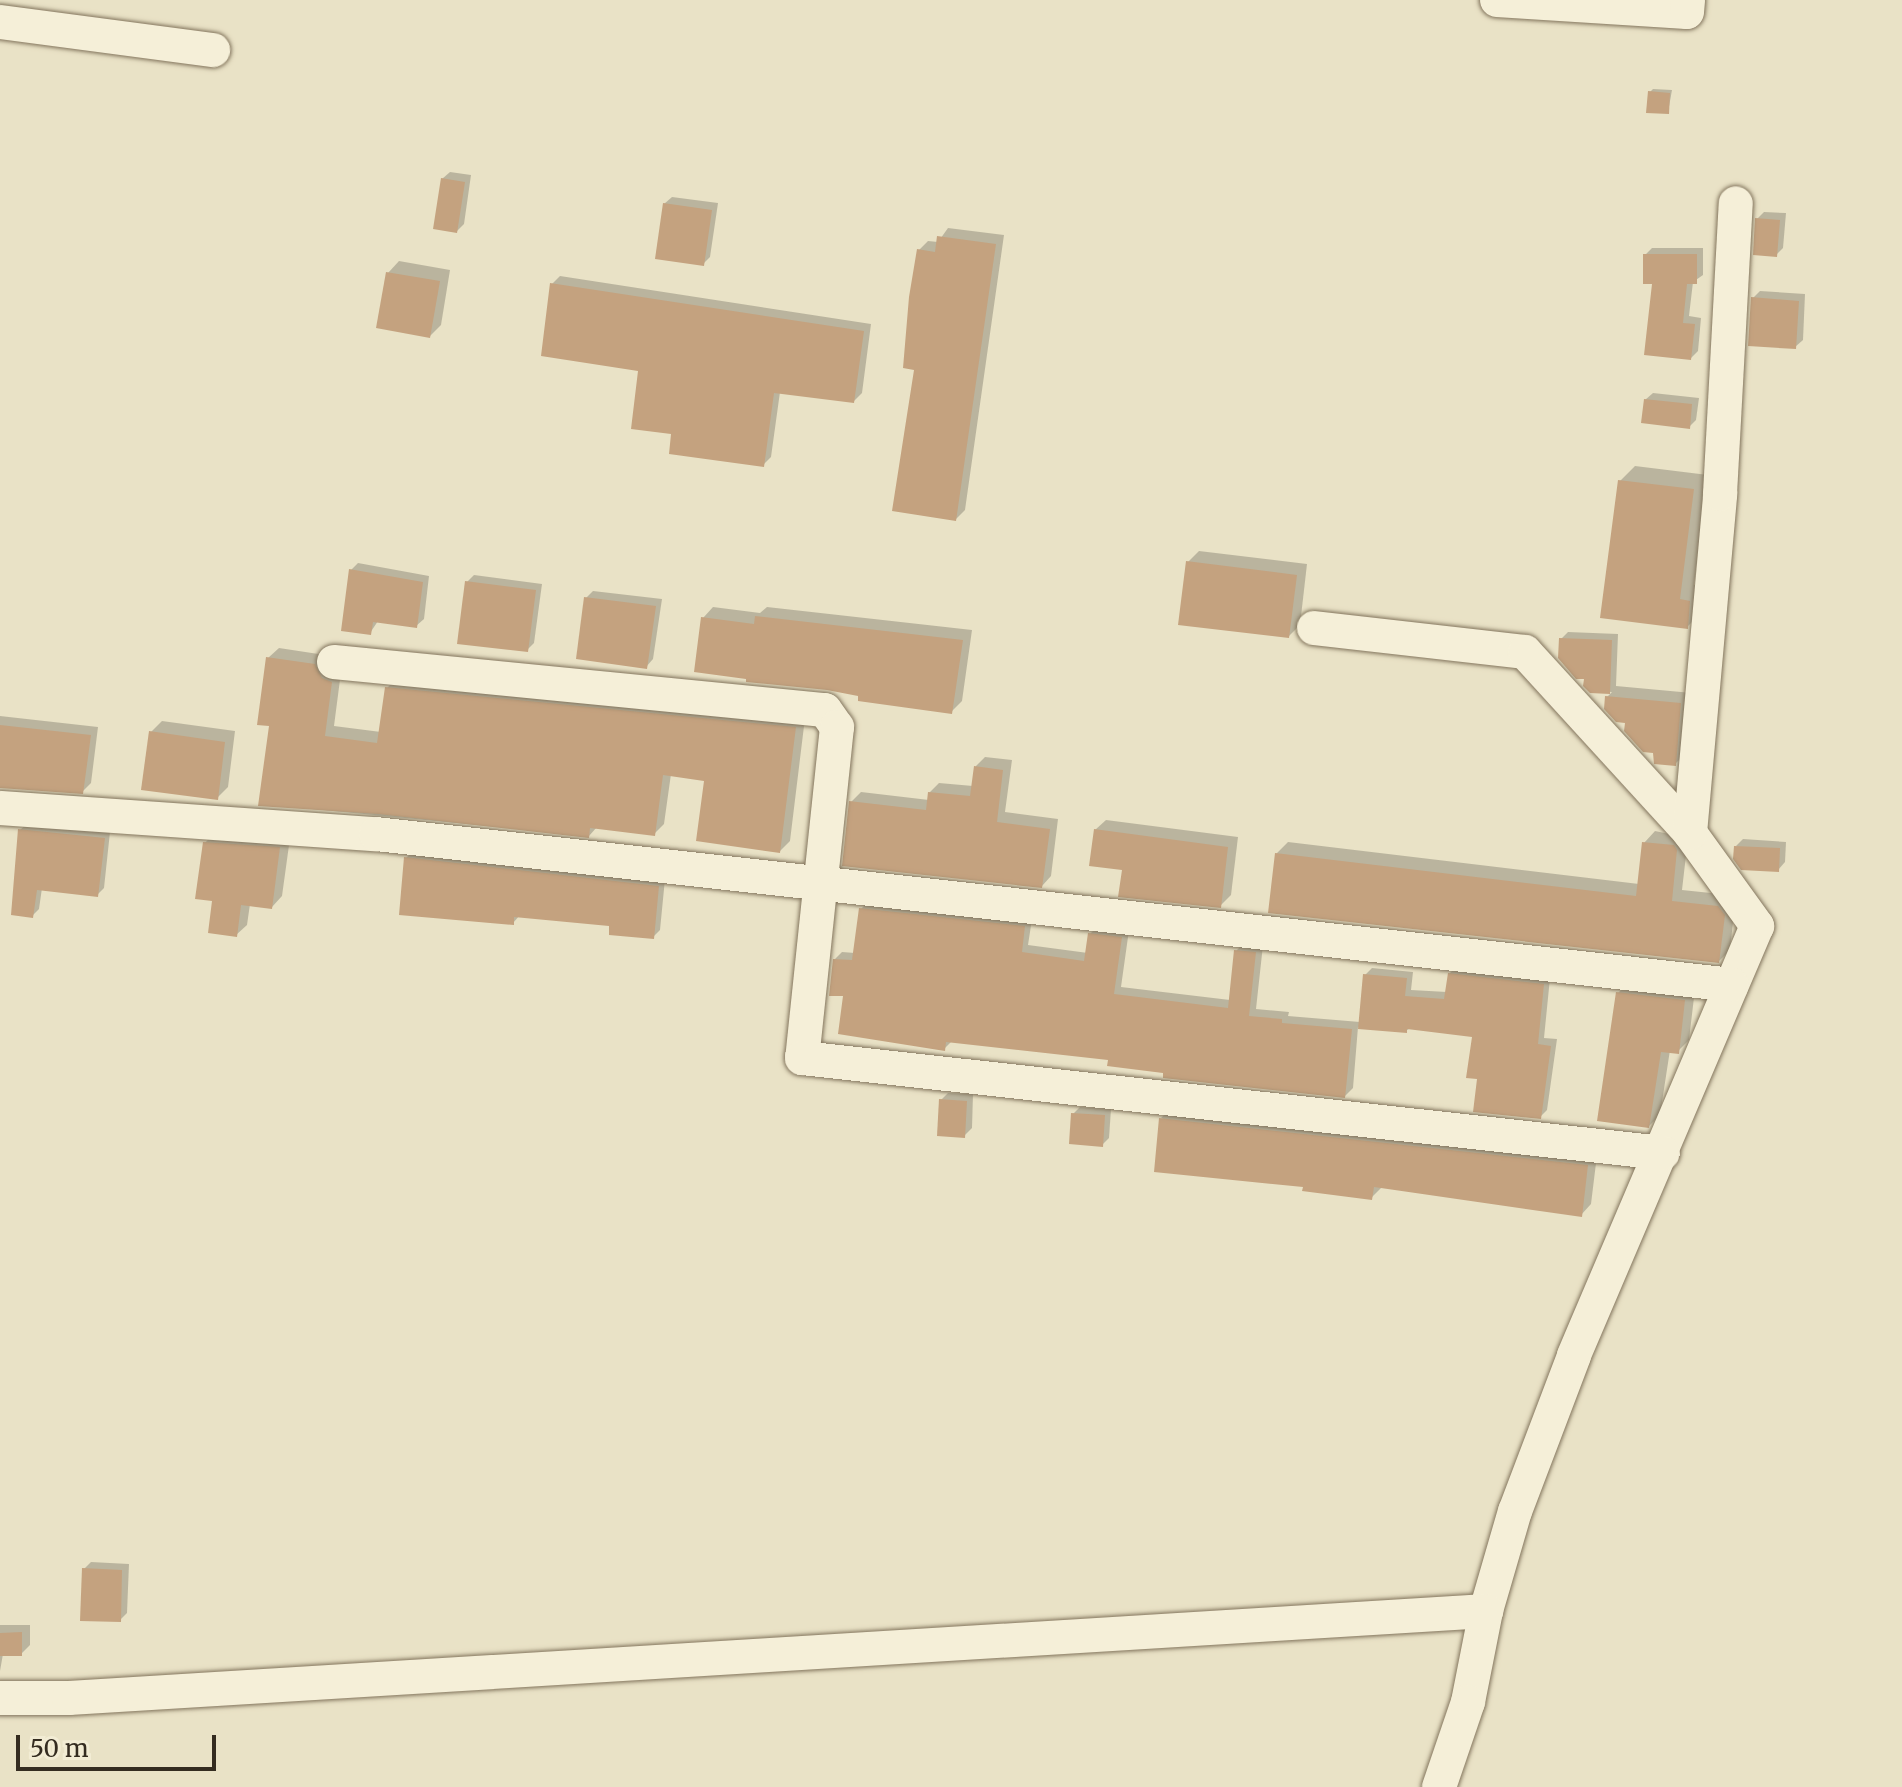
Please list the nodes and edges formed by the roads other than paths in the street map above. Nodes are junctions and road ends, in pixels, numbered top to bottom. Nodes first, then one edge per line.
1 (1497, 0) edge
2 (1688, 0) edge
3 (0, 22) edge
4 (213, 50) dead end
5 (1736, 203) dead end
6 (1314, 628) dead end
7 (334, 662) dead end
8 (0, 808) edge
9 (1690, 833) junction
10 (819, 883) junction
11 (1732, 985) junction
12 (1663, 1153) junction
13 (1486, 1611) junction
14 (0, 1698) edge
15 (1439, 1787) edge

1 - 2 street
3 - 4 street
5 - 9 street
6 - 9 street
7 - 10 street
8 - 10 street
9 - 11 street
10 - 11 street
10 - 12 street
11 - 12 street
12 - 13 street
13 - 14 street
13 - 15 street

